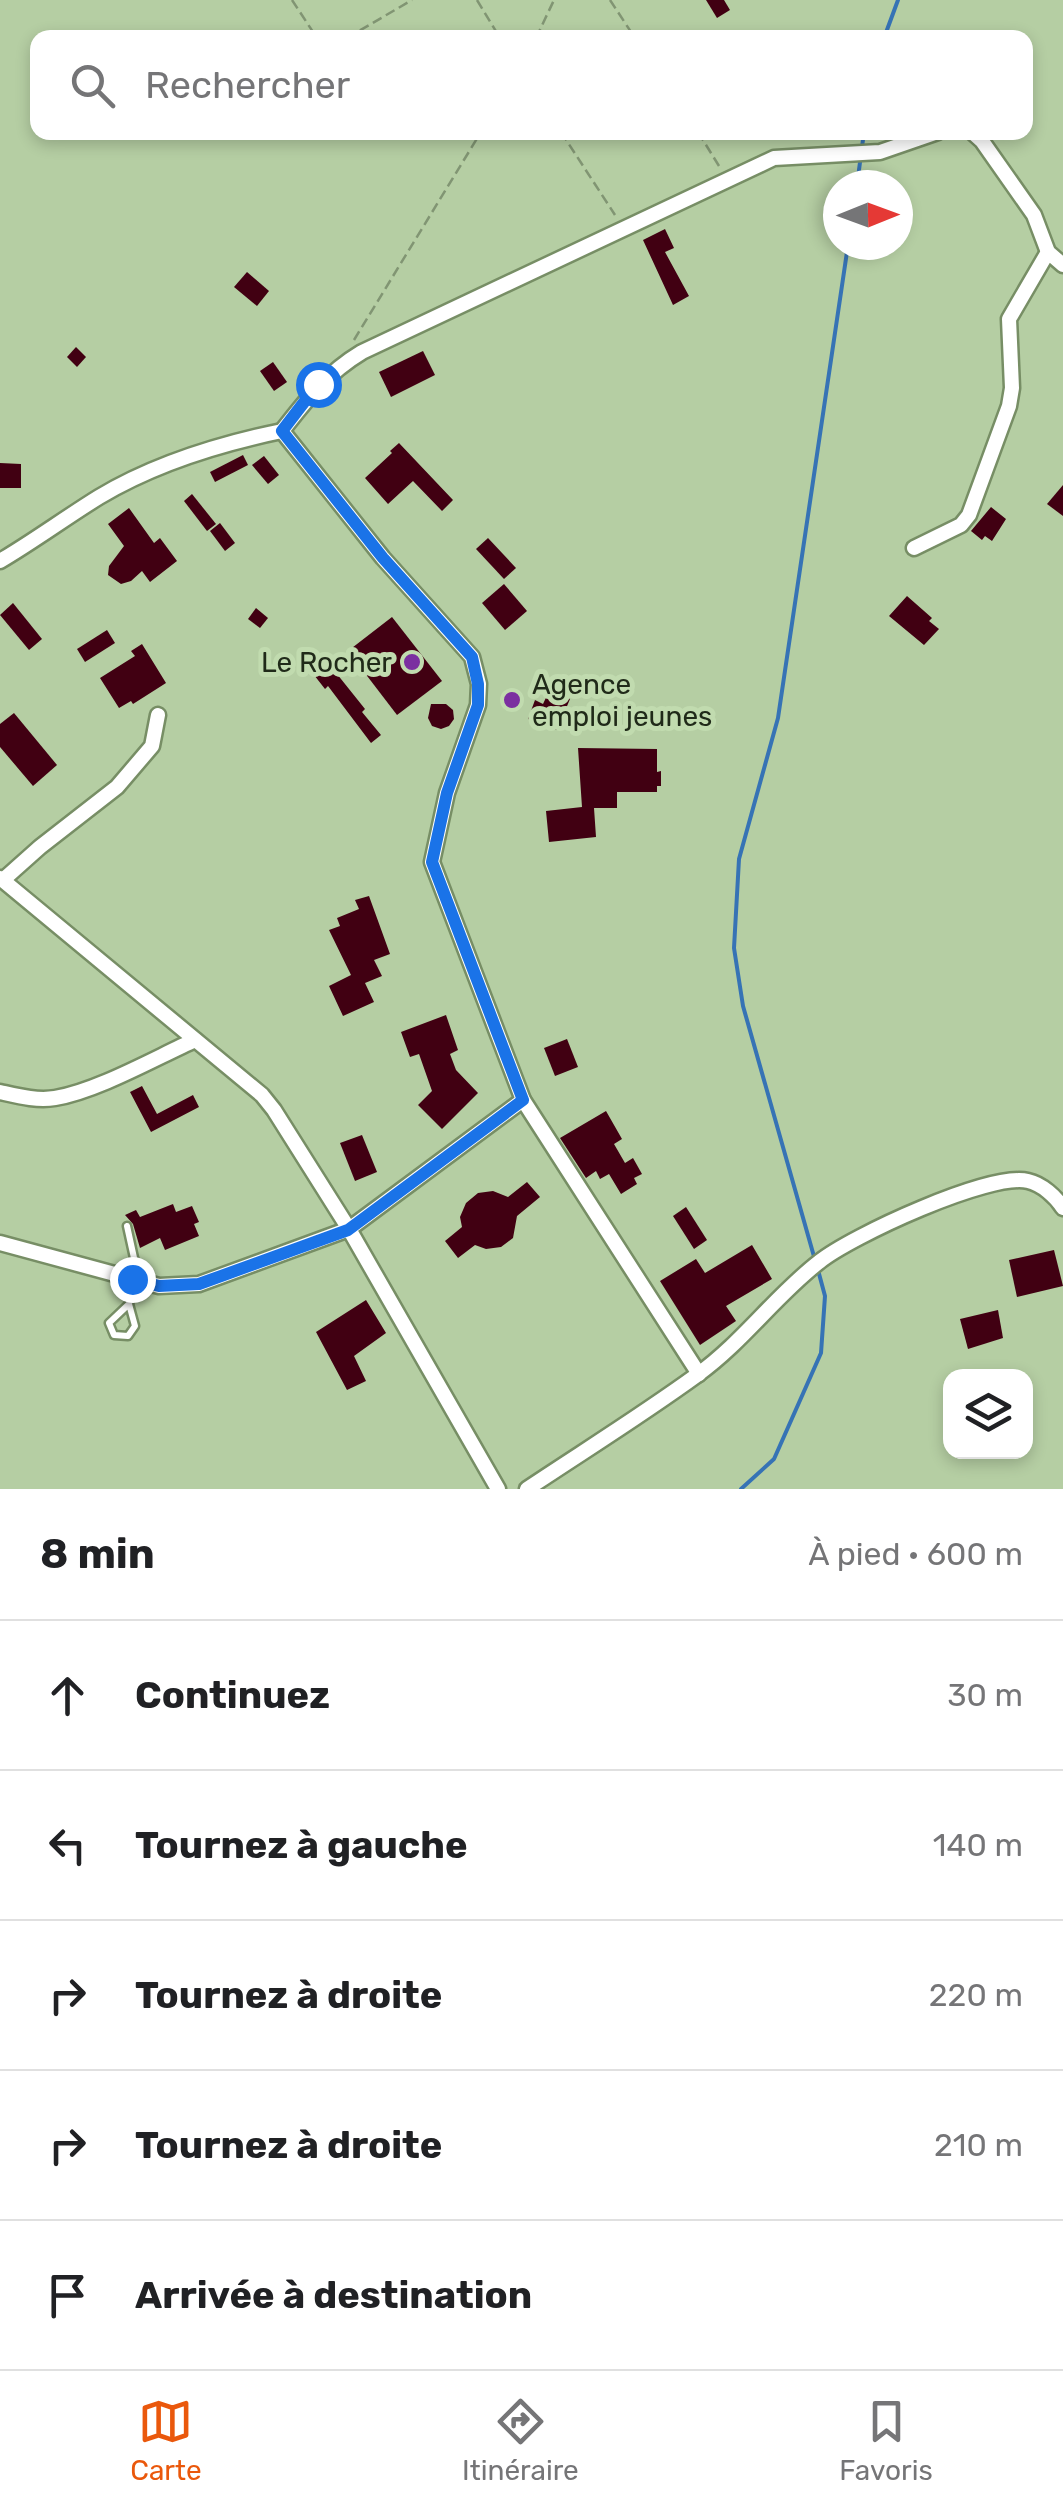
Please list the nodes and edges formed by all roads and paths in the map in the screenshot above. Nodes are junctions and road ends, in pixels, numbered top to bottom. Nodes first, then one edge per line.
1 (292, 0) edge
2 (412, 0) edge
3 (476, 0) edge
4 (554, 0) edge
5 (610, 0) edge
6 (312, 30) edge
7 (361, 30) edge
8 (495, 30) edge
9 (540, 30) edge
10 (630, 30) edge
11 (476, 140) edge
12 (566, 140) edge
13 (703, 140) edge
14 (915, 140) edge
15 (981, 140) edge
16 (728, 180) junction
17 (624, 230) junction
18 (1048, 252) junction
19 (1063, 265) edge
20 (338, 366) junction
21 (282, 431) junction
22 (914, 548) dead end
23 (0, 560) edge
24 (158, 715) dead end
25 (2, 879) edge
26 (195, 1040) junction
27 (0, 1092) edge
28 (523, 1100) junction
29 (1063, 1208) edge
30 (127, 1226) dead end
31 (348, 1230) junction
32 (0, 1243) edge
33 (132, 1279) junction
34 (129, 1304) junction
35 (699, 1374) junction
36 (498, 1489) edge
37 (527, 1489) edge

1 - 6 path
2 - 7 path
3 - 8 path
4 - 9 path
5 - 10 path
11 - 20 path
12 - 17 path
13 - 16 path
14 - 16 street
15 - 18 street
16 - 17 street
17 - 20 street
18 - 19 street
18 - 22 street
20 - 21 street
21 - 23 street
21 - 28 street
24 - 25 street
25 - 26 street
26 - 27 street
26 - 31 street
28 - 31 street
28 - 35 street
29 - 35 street
30 - 33 lane
31 - 33 street
31 - 36 street
32 - 33 street
33 - 34 lane
34 - 34 lane
35 - 37 street

